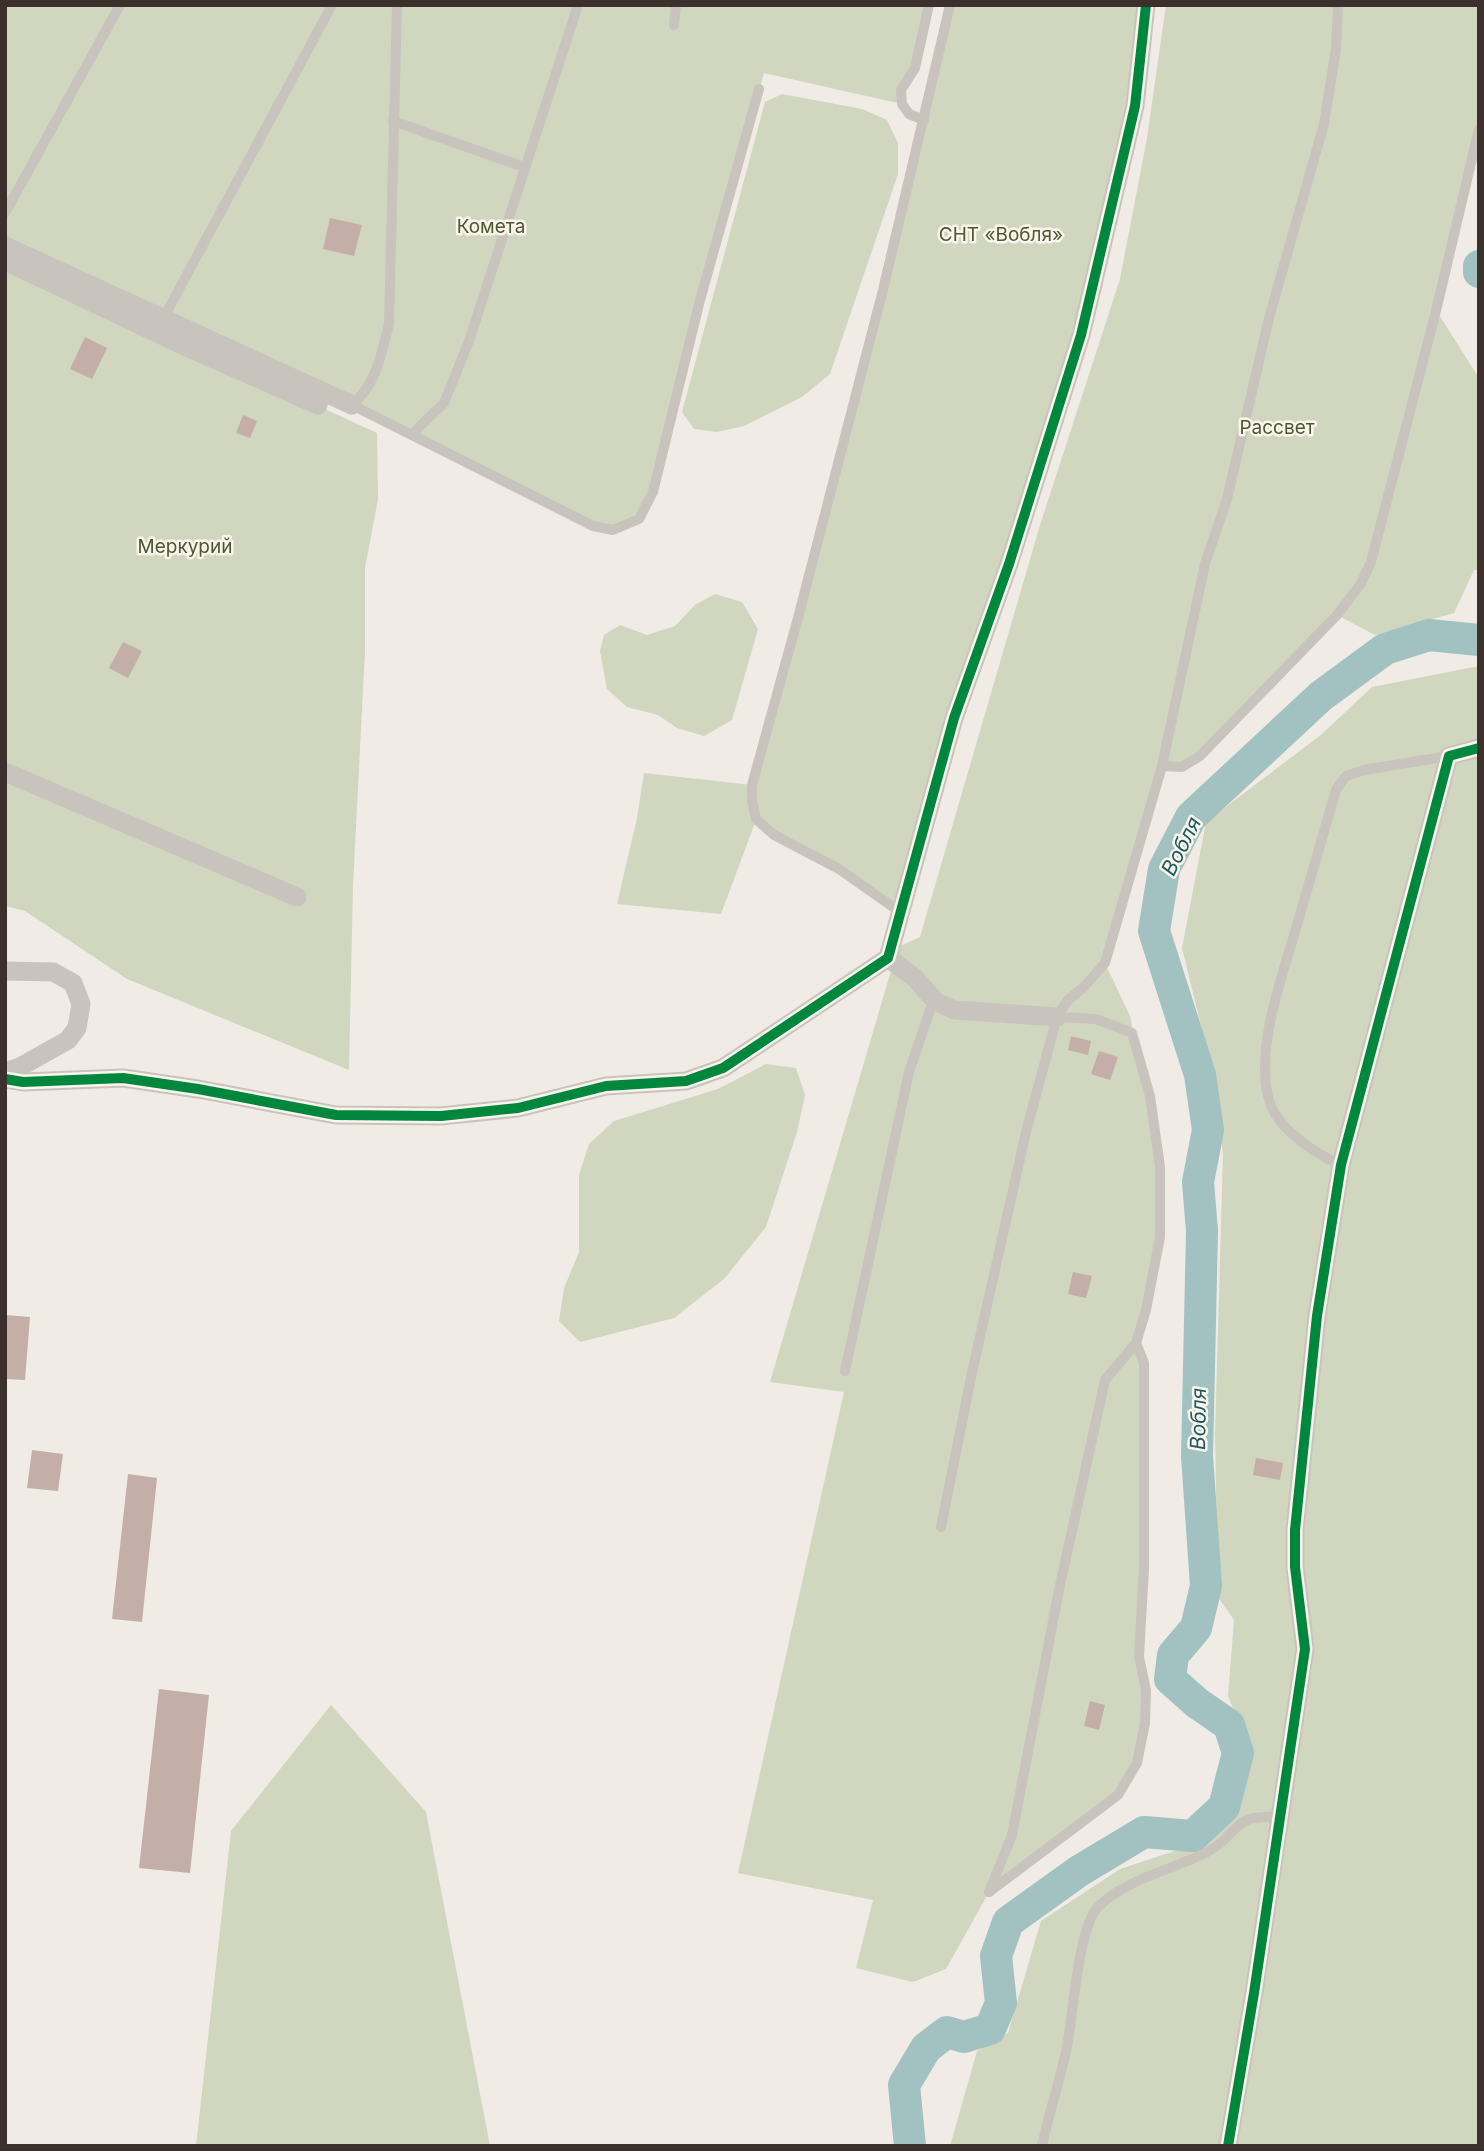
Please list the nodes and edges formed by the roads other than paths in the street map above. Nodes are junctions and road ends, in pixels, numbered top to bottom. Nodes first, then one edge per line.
1 (120, 5) edge
2 (332, 5) edge
3 (397, 5) edge
4 (578, 5) edge
5 (676, 5) edge
6 (929, 5) edge
7 (950, 5) edge
8 (1146, 5) edge
9 (1338, 5) edge
10 (674, 25) dead end
11 (759, 89) dead end
12 (924, 120) junction
13 (393, 121) junction
14 (1479, 130) edge
15 (524, 167) junction
16 (5, 213) edge
17 (5, 246) edge
18 (5, 261) edge
19 (163, 320) junction
20 (318, 405) dead end
21 (352, 405) junction
22 (412, 434) junction
23 (1479, 748) edge
24 (1449, 756) junction
25 (1162, 766) junction
26 (5, 772) edge
27 (297, 897) dead end
28 (900, 912) junction
29 (888, 958) junction
30 (5, 971) edge
31 (935, 1001) junction
32 (1056, 1017) junction
33 (5, 1072) edge
34 (5, 1079) edge
35 (1341, 1165) junction
36 (1136, 1343) junction
37 (845, 1371) dead end
38 (941, 1527) dead end
39 (1280, 1817) junction
40 (1042, 2146) edge
41 (1228, 2146) edge

1 - 16 lane
2 - 19 lane
3 - 13 lane
4 - 15 lane
5 - 10 lane
6 - 12 lane
7 - 12 lane
8 - 28 street
9 - 25 lane
11 - 22 lane
12 - 28 lane
13 - 15 lane
13 - 21 lane
14 - 25 lane
15 - 22 lane
17 - 19 street
18 - 20 street
19 - 21 street
21 - 22 lane
23 - 24 street
24 - 35 street
24 - 35 lane
25 - 32 lane
26 - 27 street
28 - 29 street
29 - 31 street
29 - 34 street
30 - 33 street
31 - 32 street
31 - 37 lane
32 - 36 lane
32 - 38 lane
35 - 39 street
36 - 36 lane
39 - 40 lane
39 - 41 street

